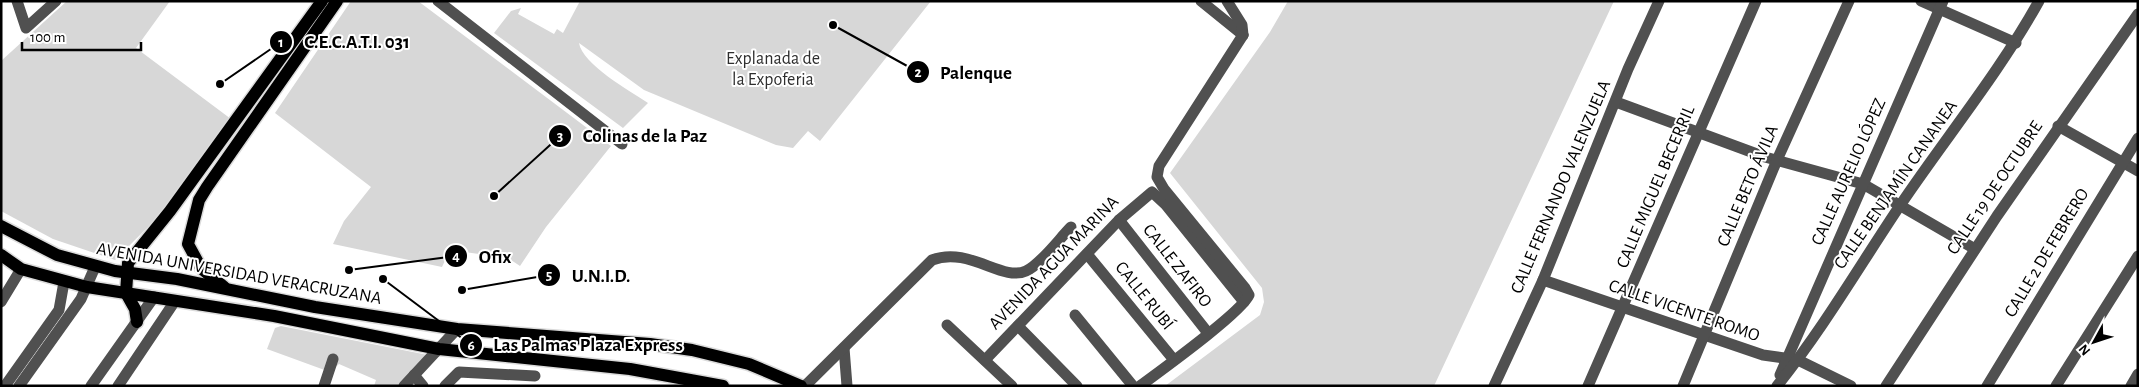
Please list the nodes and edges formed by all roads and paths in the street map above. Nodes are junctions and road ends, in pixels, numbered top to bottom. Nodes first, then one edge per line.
1 (17, 1) edge
2 (56, 1) edge
3 (322, 1) edge
4 (337, 1) edge
5 (438, 1) edge
6 (1201, 1) edge
7 (1227, 1) edge
8 (1660, 1) edge
9 (1756, 1) edge
10 (1849, 1) edge
11 (1920, 1) edge
12 (2039, 1) edge
13 (1942, 5) edge
14 (2138, 14) edge
15 (1243, 35) junction
16 (2016, 43) junction
17 (1616, 102) junction
18 (2058, 126) junction
19 (1698, 132) junction
20 (2138, 138) edge
21 (622, 144) dead end
22 (1777, 160) junction
23 (2123, 163) junction
24 (2138, 171) edge
25 (1863, 184) junction
26 (1901, 204) junction
27 (170, 211) junction
28 (1119, 220) junction
29 (192, 224) junction
30 (1, 226) edge
31 (1071, 227) dead end
32 (1975, 249) junction
33 (1087, 254) junction
34 (1, 255) edge
35 (2138, 256) edge
36 (1, 264) edge
37 (95, 267) junction
38 (22, 269) junction
39 (127, 272) junction
40 (1543, 280) junction
41 (64, 282) junction
42 (87, 287) junction
43 (230, 291) junction
44 (126, 294) junction
45 (154, 298) junction
46 (1246, 299) junction
47 (175, 301) junction
48 (1, 302) edge
49 (1623, 309) junction
50 (59, 310) junction
51 (343, 311) junction
52 (69, 315) junction
53 (1075, 315) dead end
54 (137, 322) junction
55 (302, 322) junction
56 (947, 324) dead end
57 (1018, 326) junction
58 (457, 329) junction
59 (1208, 333) junction
60 (1704, 335) junction
61 (844, 348) junction
62 (439, 349) junction
63 (333, 359) dead end
64 (1793, 359) junction
65 (985, 360) junction
66 (1174, 360) junction
67 (103, 369) junction
68 (2138, 374) edge
69 (414, 375) junction
70 (535, 376) dead end
71 (119, 384) edge
72 (5, 386) edge
73 (19, 386) edge
74 (91, 386) edge
75 (324, 386) edge
76 (404, 386) edge
77 (423, 386) edge
78 (445, 386) edge
79 (723, 386) edge
80 (803, 386) edge
81 (847, 386) edge
82 (1012, 386) edge
83 (1077, 386) edge
84 (1133, 386) edge
85 (1140, 386) edge
86 (1494, 386) edge
87 (1588, 386) edge
88 (1683, 386) edge
89 (1776, 386) edge
90 (1851, 386) edge
91 (1886, 386) edge
92 (1988, 386) edge
93 (2056, 386) edge
94 (2131, 386) edge

1 - 2 street
3 - 27 main road
4 - 29 main road
5 - 21 street
6 - 15 street
7 - 15 street
8 - 17 street, CALLE FERNANDO VALENZUELA
9 - 19 street, CALLE MIGUEL BECERRIL
10 - 22 street, CALLE BETO ÁVILA
11 - 13 street
12 - 16 street, CALLE BENJAMÍN CANANEA
13 - 16 street
13 - 25 street, CALLE AURELIO LÓPEZ
14 - 18 street, CALLE 19 DE OCTUBRE
15 - 46 street
16 - 26 street, CALLE BENJAMÍN CANANEA
17 - 19 street
17 - 40 street, CALLE FERNANDO VALENZUELA
18 - 23 street
18 - 32 street, CALLE 19 DE OCTUBRE
19 - 22 street
19 - 49 street, CALLE MIGUEL BECERRIL
20 - 23 street, CALLE 2 DE FEBRERO
22 - 25 street
22 - 60 street, CALLE BETO ÁVILA
23 - 24 street
23 - 92 street, CALLE 2 DE FEBRERO
25 - 26 street
25 - 64 street, CALLE AURELIO LÓPEZ
26 - 32 street
26 - 64 street, CALLE BENJAMÍN CANANEA
27 - 29 main road
27 - 39 main road
28 - 33 street, AVENIDA AGUA MARINA
28 - 46 street, AVENIDA AGUA MARINA
28 - 59 street, CALLE ZAFIRO
29 - 43 main road
30 - 37 main road, AVENIDA UNIVERSIDAD VERACRUZANA
31 - 61 street
32 - 91 street, CALLE 19 DE OCTUBRE
33 - 57 street, AVENIDA AGUA MARINA
33 - 66 street, CALLE RUBÍ
34 - 38 main road, AVENIDA UNIVERSIDAD VERACRUZANA
35 - 93 street
36 - 38 main road
37 - 39 main road, AVENIDA UNIVERSIDAD VERACRUZANA
37 - 42 street
38 - 41 main road, AVENIDA UNIVERSIDAD VERACRUZANA
38 - 48 street
39 - 43 main road, AVENIDA UNIVERSIDAD VERACRUZANA
39 - 44 main road
40 - 49 street, CALLE VICENTE ROMO
40 - 86 street, CALLE FERNANDO VALENZUELA
41 - 42 main road, AVENIDA UNIVERSIDAD VERACRUZANA
41 - 50 street
42 - 44 main road, AVENIDA UNIVERSIDAD VERACRUZANA
42 - 52 street
43 - 51 main road, AVENIDA UNIVERSIDAD VERACRUZANA
44 - 45 main road, AVENIDA UNIVERSIDAD VERACRUZANA
44 - 54 main road
45 - 47 main road, AVENIDA UNIVERSIDAD VERACRUZANA
45 - 54 street
46 - 59 street
47 - 55 main road, AVENIDA UNIVERSIDAD VERACRUZANA
47 - 71 street
49 - 60 street, CALLE VICENTE ROMO
49 - 87 street, CALLE MIGUEL BECERRIL
50 - 52 street
50 - 72 street
51 - 55 main road
51 - 58 main road, AVENIDA UNIVERSIDAD VERACRUZANA
52 - 73 street
53 - 84 street
54 - 67 street
55 - 62 main road, AVENIDA UNIVERSIDAD VERACRUZANA
56 - 65 street
57 - 65 street, AVENIDA AGUA MARINA
57 - 83 street
58 - 62 street
58 - 80 main road, AVENIDA UNIVERSIDAD VERACRUZANA
59 - 66 street
60 - 64 street, CALLE VICENTE ROMO
60 - 88 street, CALLE BETO ÁVILA
61 - 80 street
61 - 81 street
62 - 69 street
62 - 79 main road, AVENIDA UNIVERSIDAD VERACRUZANA
63 - 75 street
64 - 89 street
64 - 90 street, CALLE VICENTE ROMO
65 - 82 street
66 - 85 street
67 - 71 street
67 - 74 street
68 - 94 street
69 - 76 street
69 - 77 street
70 - 78 street

